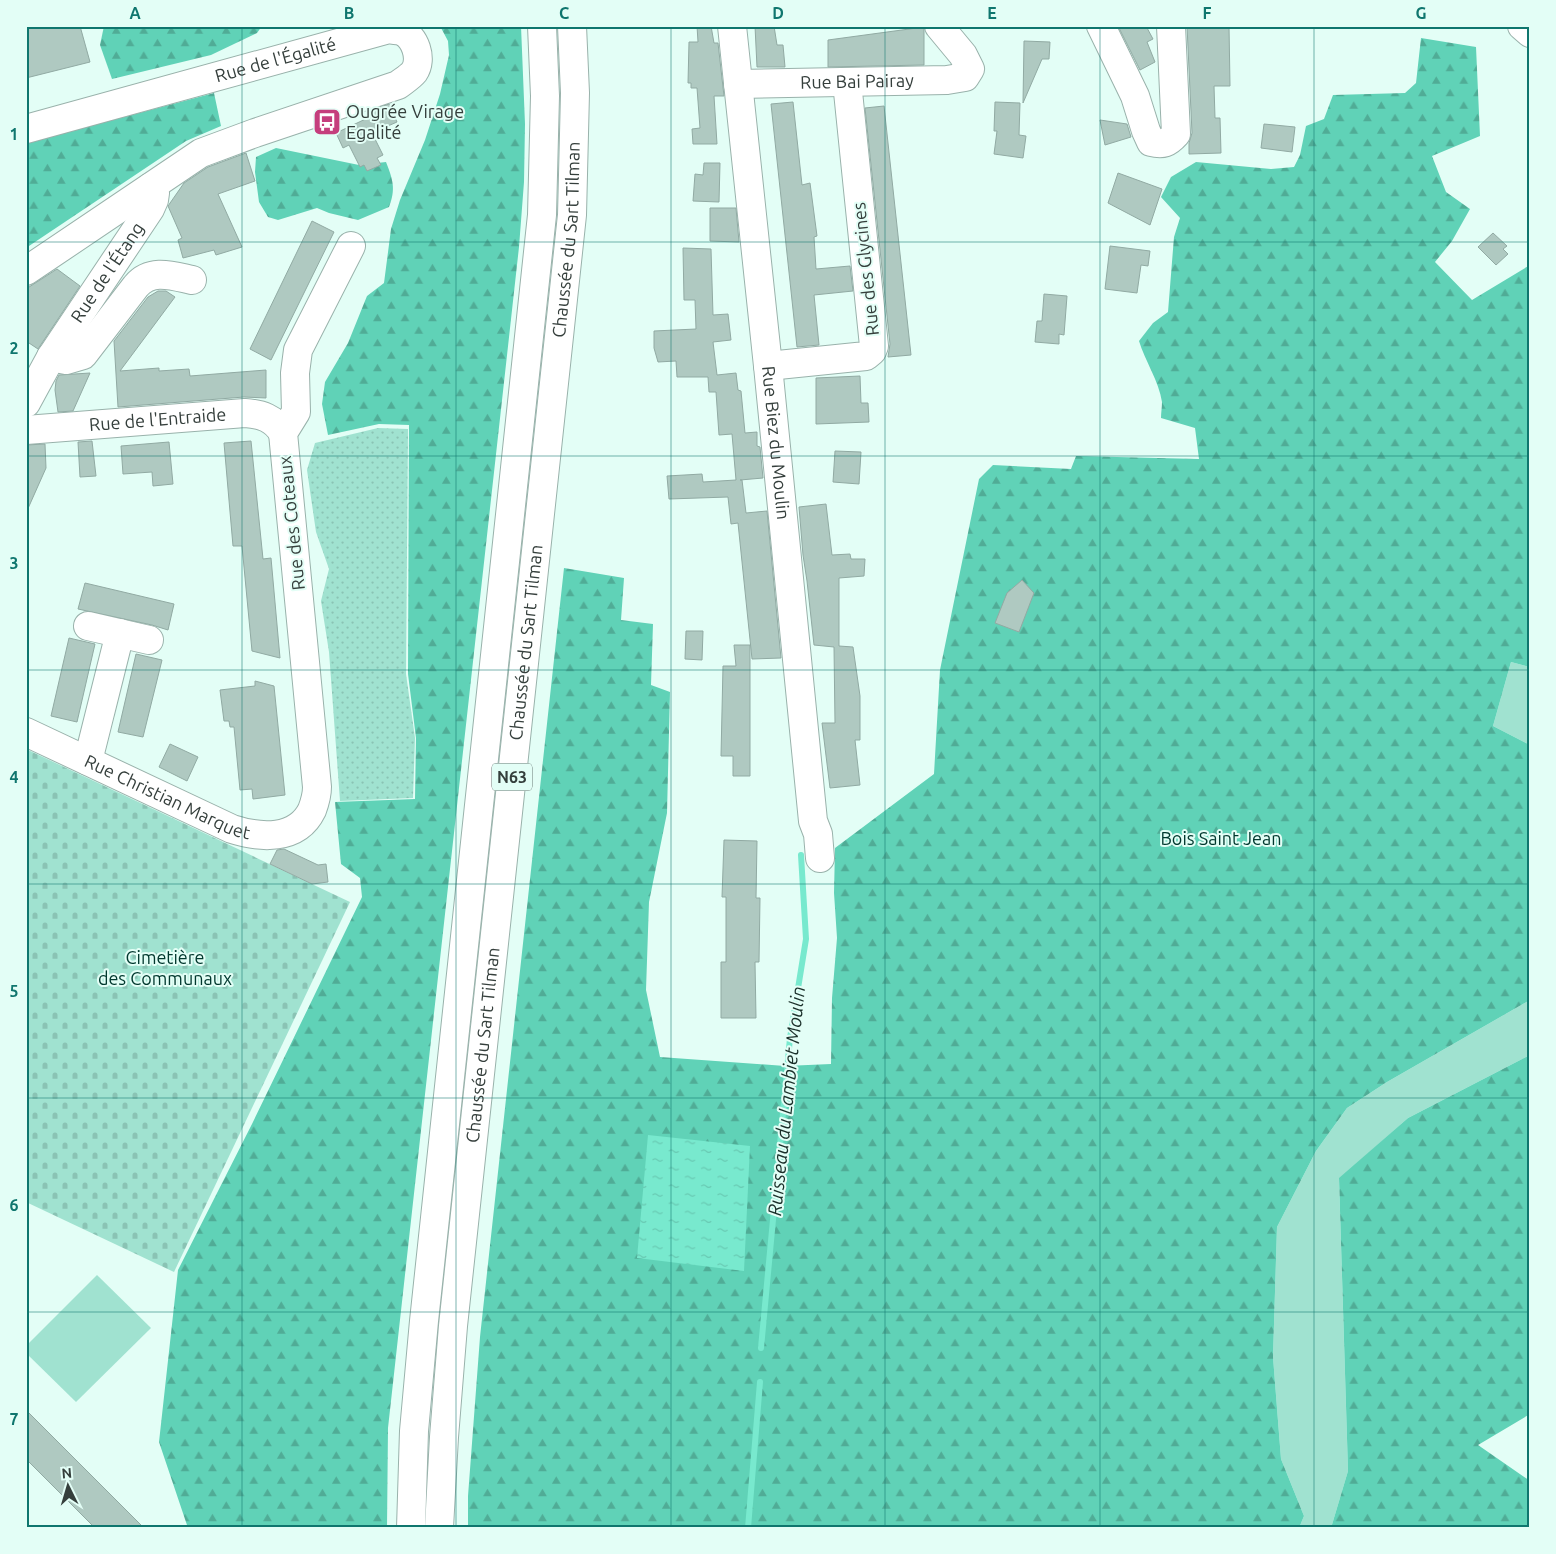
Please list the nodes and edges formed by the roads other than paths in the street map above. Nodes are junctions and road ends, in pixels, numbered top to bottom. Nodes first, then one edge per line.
1 (542, 26) edge
2 (572, 26) edge
3 (732, 26) edge
4 (939, 26) edge
5 (1101, 26) edge
6 (1171, 26) edge
7 (1522, 26) edge
8 (1530, 33) edge
9 (847, 82) junction
10 (738, 84) junction
11 (26, 129) edge
12 (151, 187) junction
13 (351, 246) dead end
14 (26, 271) edge
15 (192, 280) dead end
16 (51, 357) junction
17 (768, 366) junction
18 (26, 403) edge
19 (26, 430) edge
20 (283, 433) junction
21 (88, 626) dead end
22 (120, 633) junction
23 (149, 640) dead end
24 (26, 732) edge
25 (88, 761) junction
26 (309, 814) joint
27 (820, 858) dead end
28 (411, 1528) edge
29 (440, 1528) edge

1 - 28 main road, Chaussée du Sart Tilman / N63
2 - 29 main road, Chaussée du Sart Tilman / N63
3 - 10 main road, Rue Biez du Moulin
4 - 9 main road, Rue Bai Pairay
5 - 6 main road
7 - 8 main road
9 - 10 main road, Rue Bai Pairay
9 - 17 main road, Rue des Glycines
10 - 17 main road, Rue Biez du Moulin
11 - 12 main road, Rue de l'Égalité
12 - 14 main road, Rue de l'Égalité
12 - 16 main road, Rue de l'Étang
13 - 20 main road, Rue des Coteaux
15 - 16 main road, Rue de l'Étang
16 - 18 main road, Rue de l'Étang
17 - 27 main road, Rue Biez du Moulin
19 - 20 main road, Rue de l'Entraide
20 - 26 main road, Rue des Coteaux
21 - 22 main road
22 - 23 main road
22 - 25 main road
24 - 25 main road, Rue Christian Marquet
25 - 26 main road, Rue Christian Marquet

